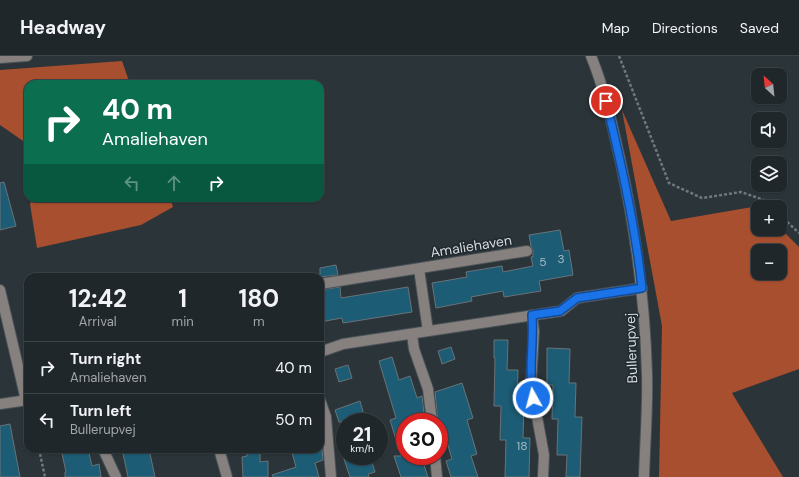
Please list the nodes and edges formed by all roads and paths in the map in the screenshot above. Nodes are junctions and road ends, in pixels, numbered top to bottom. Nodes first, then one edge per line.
1 (27, 56) edge
2 (591, 56) edge
3 (619, 56) edge
4 (0, 58) edge
5 (764, 200) edge
6 (787, 221) edge
7 (799, 232) edge
8 (527, 251) dead end
9 (419, 269) junction
10 (324, 283) edge
11 (642, 288) junction
12 (0, 290) edge
13 (532, 315) junction
14 (428, 331) junction
15 (412, 334) junction
16 (324, 351) edge
17 (24, 388) edge
18 (24, 400) edge
19 (0, 404) edge
20 (324, 411) edge
21 (431, 413) edge
22 (40, 453) edge
23 (105, 453) edge
24 (220, 453) edge
25 (436, 465) edge
26 (45, 477) edge
27 (116, 477) edge
28 (227, 477) edge
29 (331, 477) edge
30 (438, 477) edge
31 (543, 477) edge
32 (644, 477) edge

1 - 4 street
2 - 11 street, Bullerupvej
3 - 5 path
6 - 7 path
8 - 9 street, Amaliehaven
9 - 10 street, Amaliehaven
9 - 14 street, Amaliehaven
11 - 13 street
11 - 32 street, Bullerupvej
12 - 17 street
13 - 14 street
13 - 31 street
14 - 15 street
15 - 16 street
15 - 21 street
18 - 19 street
20 - 29 street
22 - 26 path
23 - 27 street
24 - 28 street
25 - 30 street

